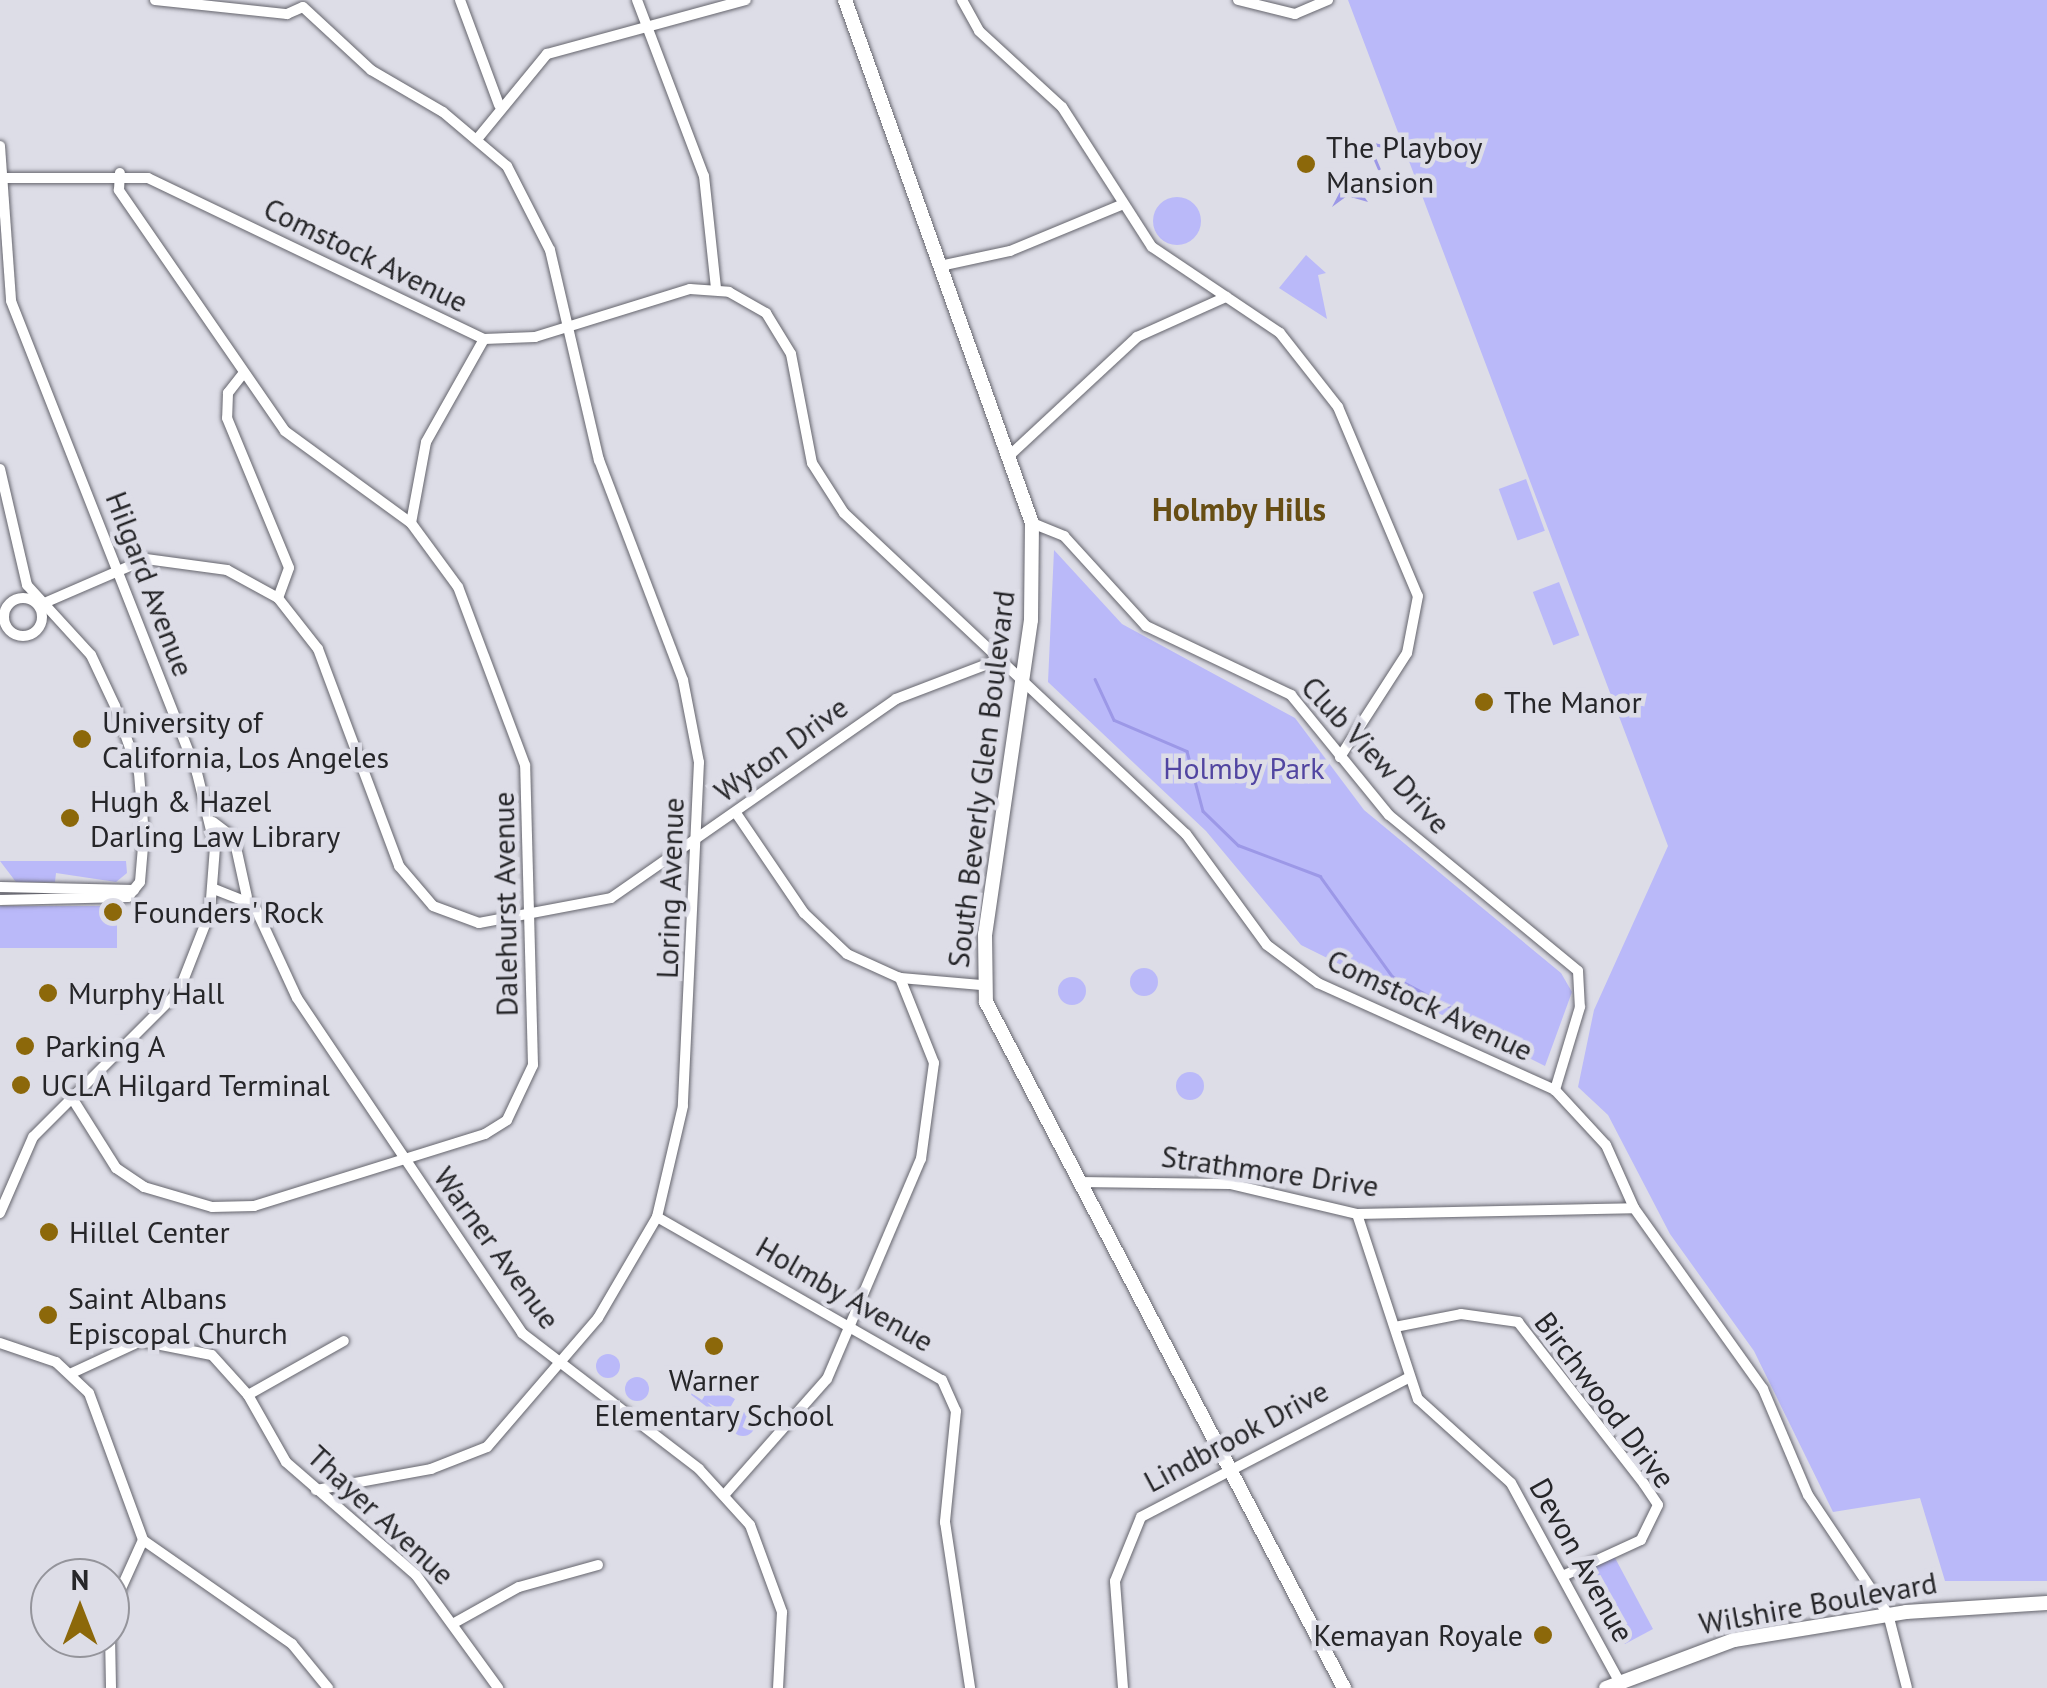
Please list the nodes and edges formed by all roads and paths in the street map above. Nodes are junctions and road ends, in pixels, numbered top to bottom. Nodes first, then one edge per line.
1 (155, 0) edge
2 (460, 0) edge
3 (637, 0) edge
4 (746, 0) edge
5 (845, 0) edge
6 (962, 0) edge
7 (1238, 0) edge
8 (1328, 0) edge
9 (301, 4) edge
10 (647, 24) junction
11 (500, 105) junction
12 (478, 138) junction
13 (0, 146) edge
14 (120, 174) junction
15 (6, 178) junction
16 (1120, 205) junction
17 (940, 266) junction
18 (716, 289) junction
19 (1226, 297) junction
20 (567, 328) junction
21 (484, 339) junction
22 (242, 375) junction
23 (1008, 456) junction
24 (0, 468) edge
25 (410, 523) junction
26 (1032, 524) junction
27 (117, 568) junction
28 (278, 598) junction
29 (42, 604) junction
30 (1001, 659) junction
31 (1022, 680) junction
32 (1340, 756) junction
33 (736, 812) junction
34 (213, 822) junction
35 (698, 839) junction
36 (0, 887) edge
37 (214, 889) junction
38 (134, 890) junction
39 (248, 897) junction
40 (0, 900) edge
41 (534, 918) junction
42 (900, 978) junction
43 (982, 986) junction
44 (1555, 1090) junction
45 (72, 1098) junction
46 (404, 1160) junction
47 (1079, 1182) junction
48 (1634, 1208) junction
49 (0, 1212) edge
50 (1357, 1214) junction
51 (657, 1218) junction
52 (852, 1324) junction
53 (1395, 1327) junction
54 (344, 1342) dead end
55 (0, 1344) edge
56 (559, 1369) junction
57 (72, 1373) junction
58 (1408, 1378) junction
59 (248, 1395) junction
60 (1228, 1467) junction
61 (316, 1490) junction
62 (726, 1493) junction
63 (143, 1540) junction
64 (598, 1565) dead end
65 (130, 1569) edge
66 (1565, 1574) junction
67 (2047, 1603) edge
68 (1888, 1614) junction
69 (456, 1622) junction
70 (110, 1658) edge
71 (1613, 1684) edge
72 (111, 1688) edge
73 (328, 1688) edge
74 (498, 1688) edge
75 (778, 1688) edge
76 (970, 1688) edge
77 (1123, 1688) edge
78 (1344, 1688) edge
79 (1907, 1688) edge

1 - 9 street
2 - 11 street
3 - 10 street
4 - 10 street
5 - 17 main road, South Beverly Glen Boulevard
6 - 16 street
7 - 8 street
9 - 12 street, Loring Avenue
10 - 11 street
10 - 18 street
11 - 12 street
12 - 20 street, Loring Avenue
13 - 15 street, Hilgard Avenue
14 - 15 street, Comstock Avenue
14 - 21 street, Comstock Avenue
14 - 22 street, Dalehurst Avenue
15 - 27 street, Hilgard Avenue
16 - 17 street
16 - 19 street
17 - 23 main road, South Beverly Glen Boulevard
18 - 20 street, Comstock Avenue
18 - 30 street, Comstock Avenue
19 - 23 street
19 - 32 street
20 - 21 street, Comstock Avenue
20 - 35 street, Loring Avenue
21 - 25 street
22 - 25 street, Dalehurst Avenue
22 - 28 street
23 - 26 main road, South Beverly Glen Boulevard
24 - 29 street
25 - 41 street, Dalehurst Avenue
26 - 31 main road, South Beverly Glen Boulevard
26 - 32 street, Club View Drive
27 - 28 street, Wyton Drive
27 - 29 street, Wyton Drive
27 - 34 street, Hilgard Avenue
28 - 41 street, Wyton Drive
29 - 38 street
30 - 31 street, Comstock Avenue
30 - 33 street, Wyton Drive
31 - 43 main road, South Beverly Glen Boulevard
31 - 44 street, Comstock Avenue
32 - 44 street, Club View Drive
33 - 35 street, Wyton Drive
33 - 42 street
34 - 37 street, Hilgard Avenue
34 - 39 street, Warner Avenue
35 - 41 street, Wyton Drive
35 - 51 street, Loring Avenue
36 - 38 street
37 - 39 street
37 - 45 street, Hilgard Avenue
38 - 40 street
39 - 46 street, Warner Avenue
41 - 46 street, Dalehurst Avenue
42 - 43 street
42 - 52 street
43 - 47 main road, South Beverly Glen Boulevard
44 - 48 street, Comstock Avenue
45 - 46 street
45 - 49 street, Hilgard Avenue
46 - 56 street, Warner Avenue
47 - 50 street, Strathmore Drive
47 - 60 main road, South Beverly Glen Boulevard
48 - 50 street, Strathmore Drive
48 - 68 street, Comstock Avenue
50 - 53 street, Devon Avenue
51 - 52 street, Holmby Avenue
51 - 56 street, Loring Avenue
52 - 62 street
52 - 76 street, Holmby Avenue
53 - 58 street, Devon Avenue
53 - 66 street, Birchwood Drive
54 - 59 street
55 - 57 street
56 - 61 street, Loring Avenue
56 - 62 street, Warner Avenue
57 - 59 street, Thayer Avenue
57 - 63 street
58 - 60 street, Lindbrook Drive
58 - 66 street, Devon Avenue
59 - 61 street, Thayer Avenue
60 - 77 street, Lindbrook Drive
60 - 78 main road, South Beverly Glen Boulevard
61 - 69 street, Thayer Avenue
62 - 75 street, Warner Avenue
63 - 65 street
63 - 73 street
64 - 69 street
66 - 71 street, Devon Avenue
67 - 68 main road, Wilshire Boulevard
68 - 71 main road, Wilshire Boulevard
68 - 79 street, Comstock Avenue
69 - 74 street, Thayer Avenue
70 - 72 street

